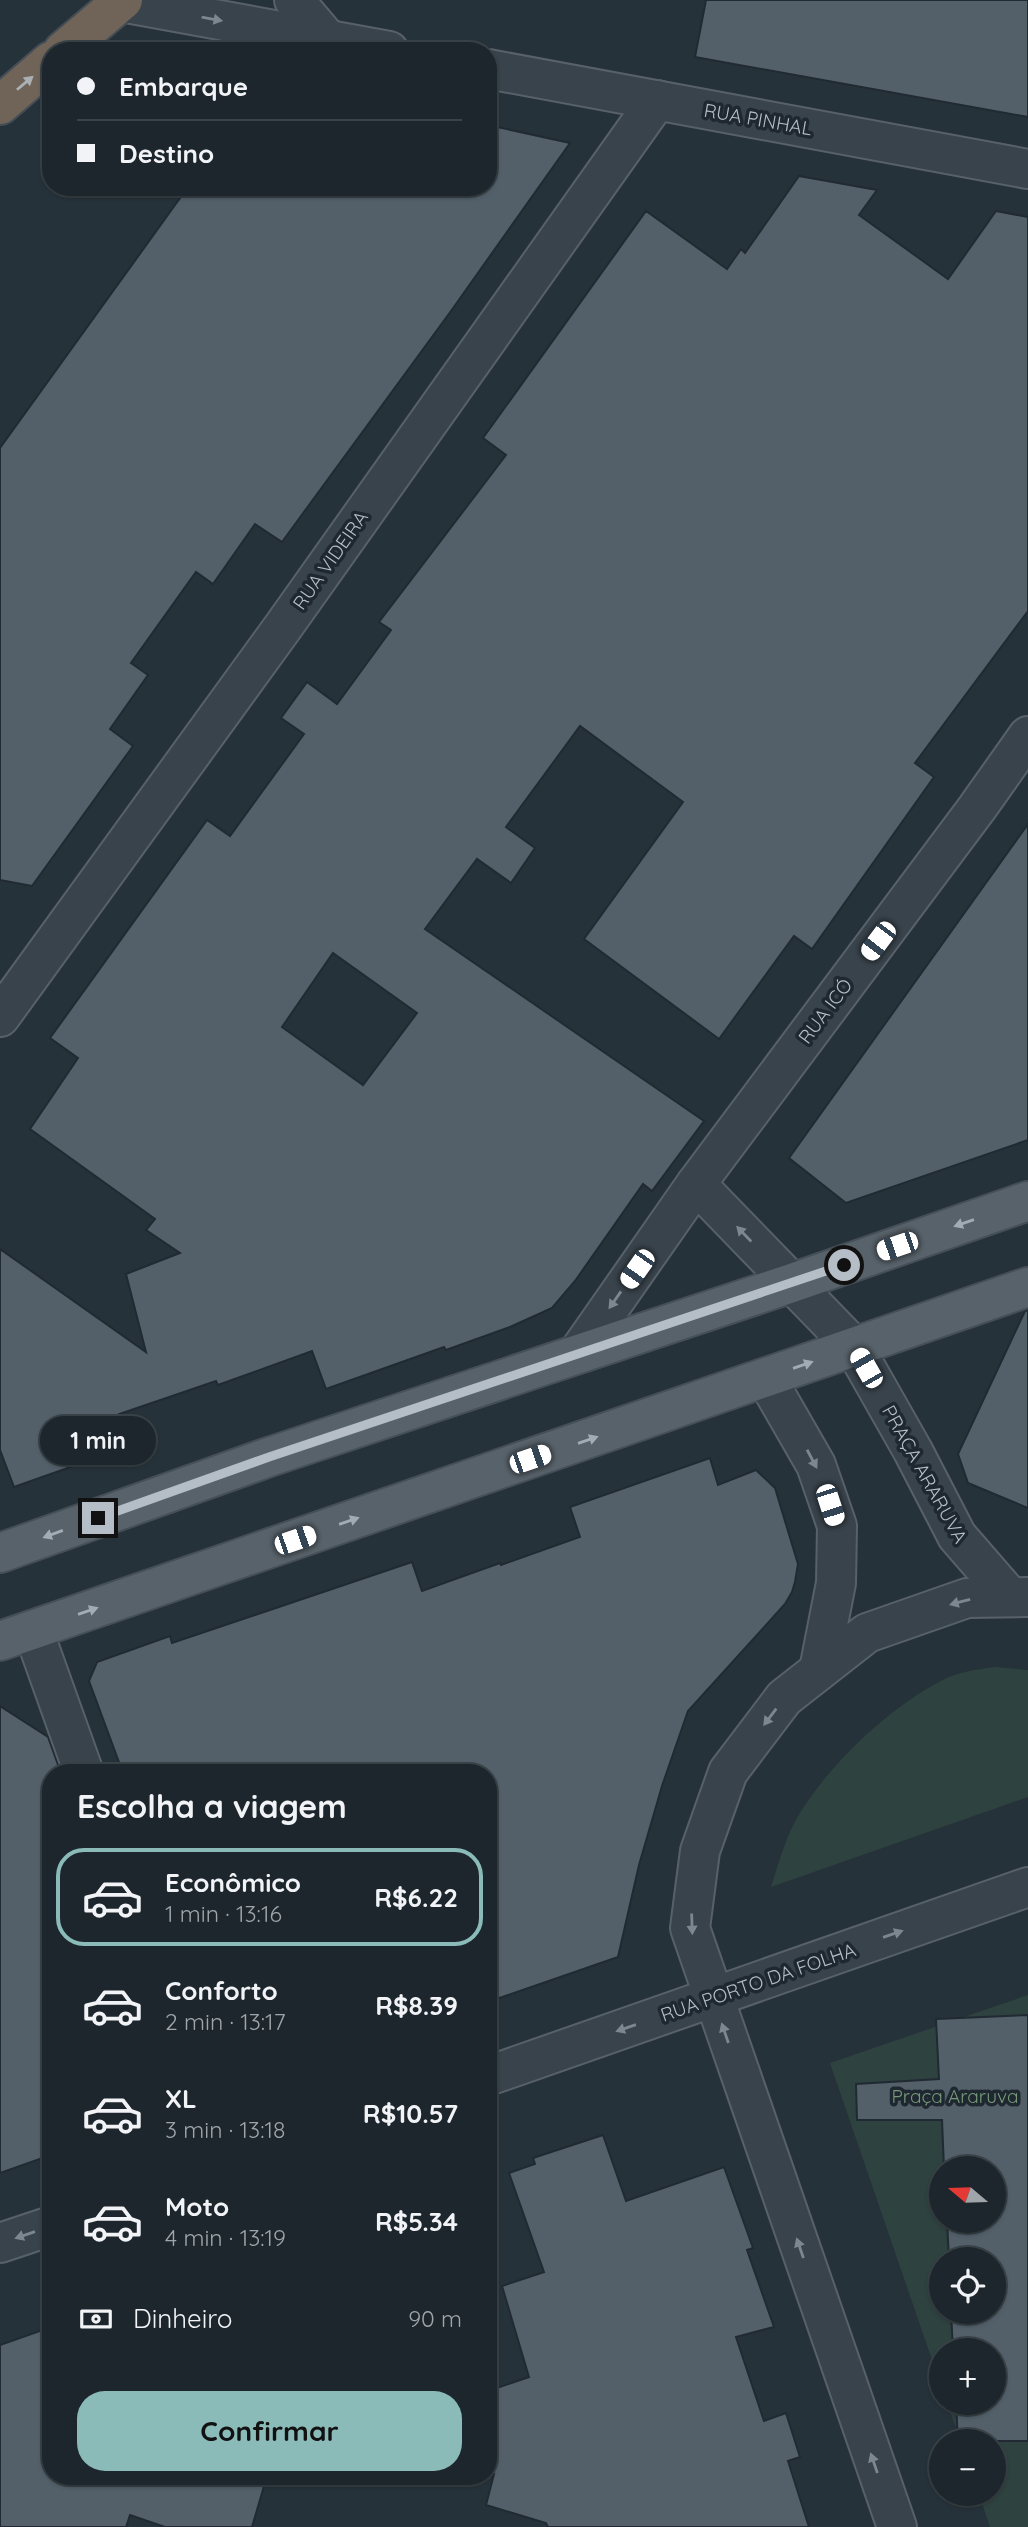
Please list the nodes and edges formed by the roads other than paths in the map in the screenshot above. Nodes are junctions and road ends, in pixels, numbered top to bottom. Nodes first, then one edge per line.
1 (293, 0) edge
2 (122, 1) edge
3 (328, 40) junction
4 (74, 42) edge
5 (339, 42) edge
6 (42, 69) edge
7 (497, 71) edge
8 (657, 100) junction
9 (0, 104) edge
10 (1028, 169) edge
11 (1028, 736) edge
12 (0, 1017) edge
13 (696, 1184) junction
14 (1028, 1201) edge
15 (792, 1283) junction
16 (1028, 1287) edge
17 (854, 1348) junction
18 (578, 1353) junction
19 (766, 1378) junction
20 (0, 1553) edge
21 (1019, 1597) edge
22 (17, 1635) edge
23 (819, 1670) junction
24 (80, 1764) edge
25 (1028, 1887) edge
26 (713, 1997) junction
27 (497, 2073) edge
28 (42, 2229) edge
29 (0, 2243) edge
30 (897, 2527) edge

1 - 3 street
2 -> 3 street
2 - 4 highway
3 - 5 street
9 -> 6 highway
7 - 8 street, RUA PINHAL
8 - 10 street, RUA PINHAL
8 - 12 street, RUA VIDEIRA
11 - 13 street, RUA ICÓ
15 -> 13 street
13 -> 18 street, RUA ICÓ
14 -> 15 main road
15 - 17 street, PRAÇA ARARUVA
15 - 18 main road
16 - 17 main road
19 -> 17 main road
17 - 21 street, PRAÇA ARARUVA
18 -> 20 main road
22 -> 19 main road
19 -> 23 street
21 -> 23 street, PRAÇA ARARUVA
22 - 24 street
23 -> 26 street, PRAÇA ARARUVA
26 -> 25 street, RUA PORTO DA FOLHA
26 -> 27 street, RUA PORTO DA FOLHA
30 -> 26 street, PRAÇA ARARUVA
28 -> 29 street

